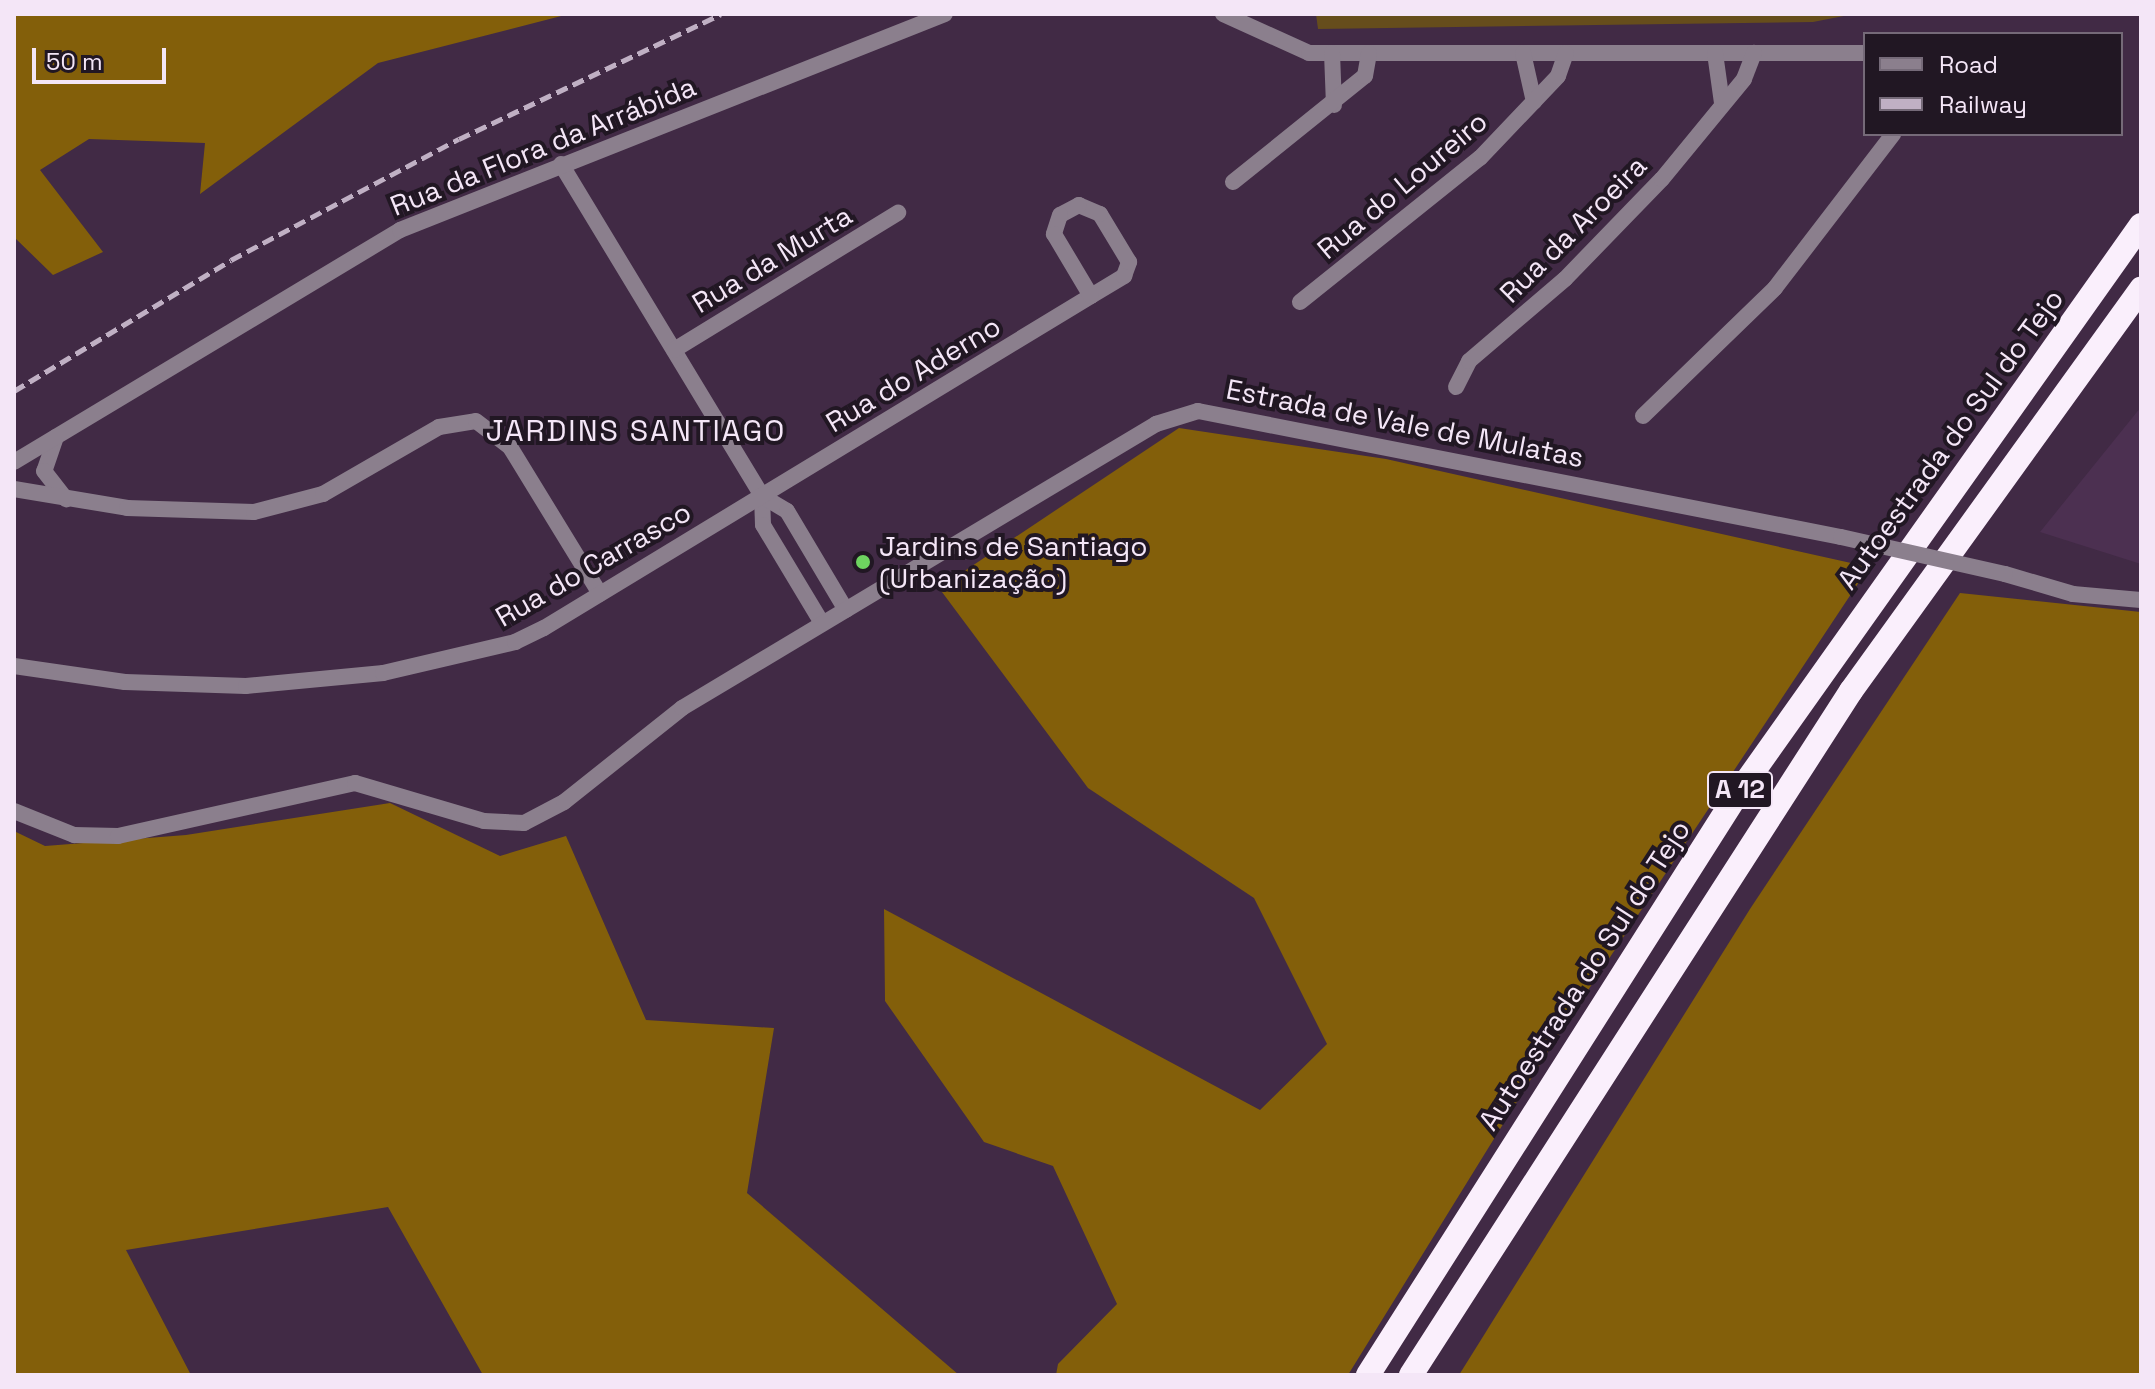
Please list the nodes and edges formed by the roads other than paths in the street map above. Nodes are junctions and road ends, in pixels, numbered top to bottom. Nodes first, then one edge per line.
1 (945, 14) edge
2 (1223, 14) edge
3 (1332, 53) junction
4 (1369, 53) junction
5 (1523, 53) junction
6 (1566, 53) junction
7 (1715, 53) junction
8 (1754, 53) junction
9 (1863, 53) edge
10 (1534, 102) junction
11 (1722, 103) junction
12 (1334, 105) junction
13 (1891, 136) edge
14 (561, 164) junction
15 (1233, 182) dead end
16 (898, 213) dead end
17 (2141, 225) edge
18 (2141, 289) edge
19 (1091, 296) junction
20 (1300, 302) dead end
21 (674, 350) junction
22 (1456, 387) dead end
23 (1643, 416) dead end
24 (56, 437) junction
25 (14, 462) edge
26 (14, 489) edge
27 (762, 496) junction
28 (67, 500) junction
29 (828, 579) junction
30 (804, 592) junction
31 (600, 594) junction
32 (2141, 600) edge
33 (846, 610) junction
34 (822, 623) junction
35 (14, 666) edge
36 (14, 811) edge
37 (1368, 1375) edge
38 (1411, 1375) edge

1 - 14 street, Rua da Flora da Arrábida
2 - 3 street
3 - 4 street
3 - 12 street
4 - 5 street
4 - 12 street
5 - 6 street
5 - 10 street
6 - 7 street
6 - 10 street, Rua do Loureiro
7 - 8 street
7 - 11 street
8 - 9 street
8 - 11 street, Rua da Aroeira
10 - 20 street, Rua do Loureiro
11 - 22 street, Rua da Aroeira
12 - 15 street
13 - 23 street
14 - 21 street
14 - 24 street, Rua da Flora da Arrábida
16 - 21 street, Rua da Murta
17 - 37 highway, Autoestrada do Sul do Tejo / A 12
18 - 38 highway, A 12
19 - 19 street, Rua do Aderno
19 - 27 street, Rua do Aderno
21 - 27 street
24 - 25 street, Rua da Flora da Arrábida
24 - 28 street
26 - 28 street
27 - 29 street
27 - 30 street
27 - 31 street, Rua do Carrasco
28 - 31 street
29 - 30 street
29 - 33 street
30 - 34 street
31 - 35 street, Rua do Carrasco
32 - 33 street, Estrada de Vale de Mulatas, bridge
33 - 34 street, Estrada de Vale de Mulatas
34 - 36 street, Estrada de Vale de Mulatas

